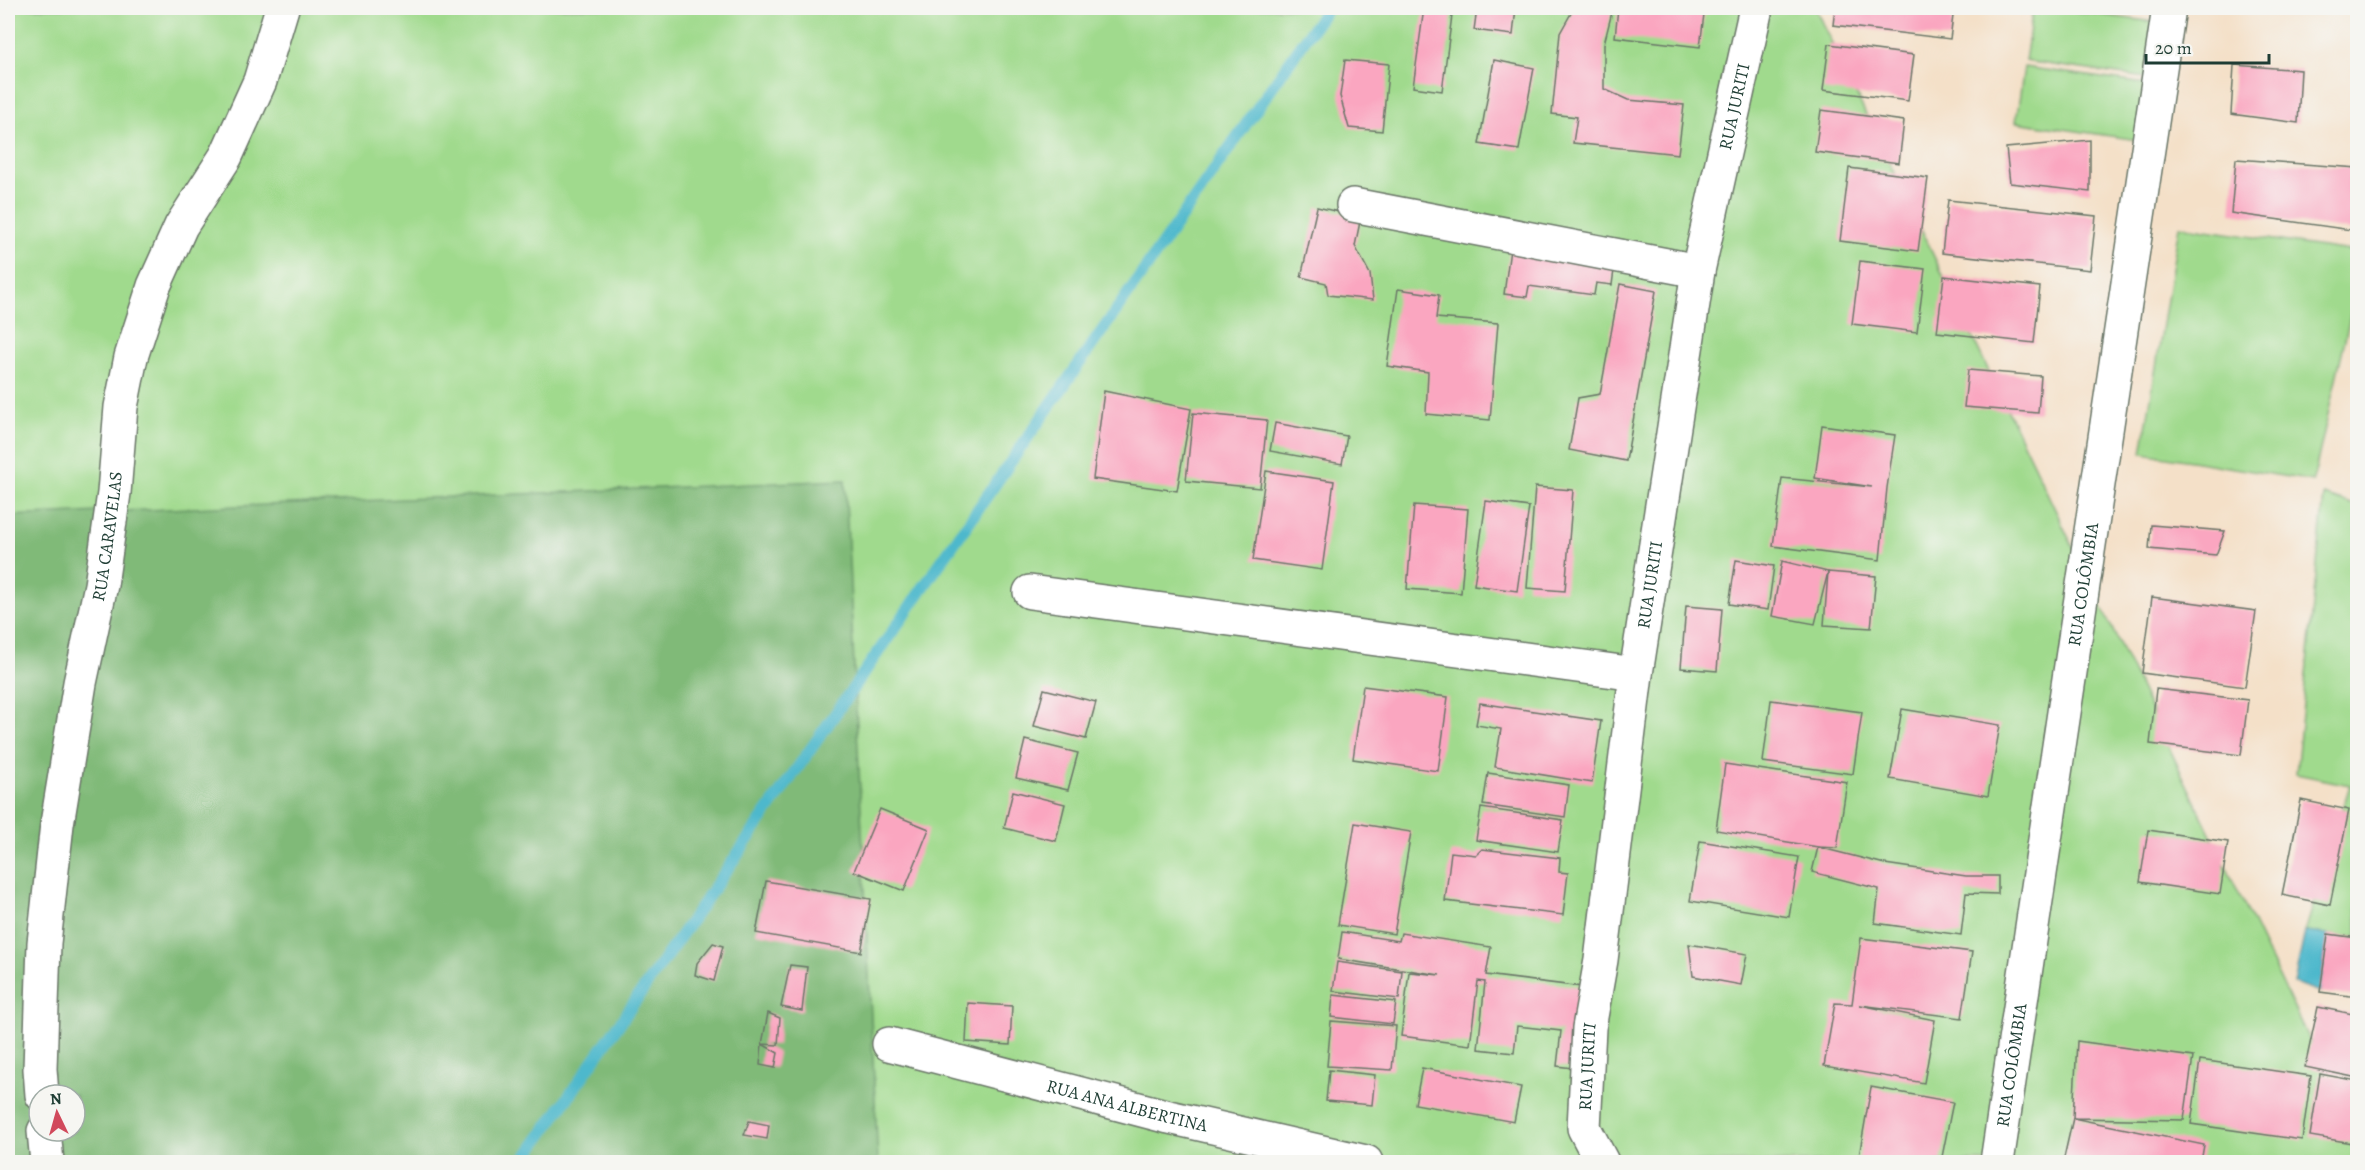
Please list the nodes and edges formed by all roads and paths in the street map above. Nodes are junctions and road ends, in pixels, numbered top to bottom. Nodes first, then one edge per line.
1 (282, 8) edge
2 (1756, 8) edge
3 (2169, 8) edge
4 (1353, 205) dead end
5 (1698, 271) junction
6 (1029, 592) dead end
7 (1635, 674) junction
8 (889, 1044) dead end
9 (41, 1083) edge
10 (45, 1143) edge
11 (47, 1162) edge
12 (1366, 1162) edge
13 (1602, 1162) edge
14 (1997, 1162) edge

1 - 9 street, RUA CARAVELAS
2 - 5 street, RUA JURITI
3 - 14 street, RUA COLÔMBIA
4 - 5 street
5 - 7 street, RUA JURITI
6 - 7 street
7 - 13 street, RUA JURITI
8 - 12 street, RUA ANA ALBERTINA
10 - 11 street

